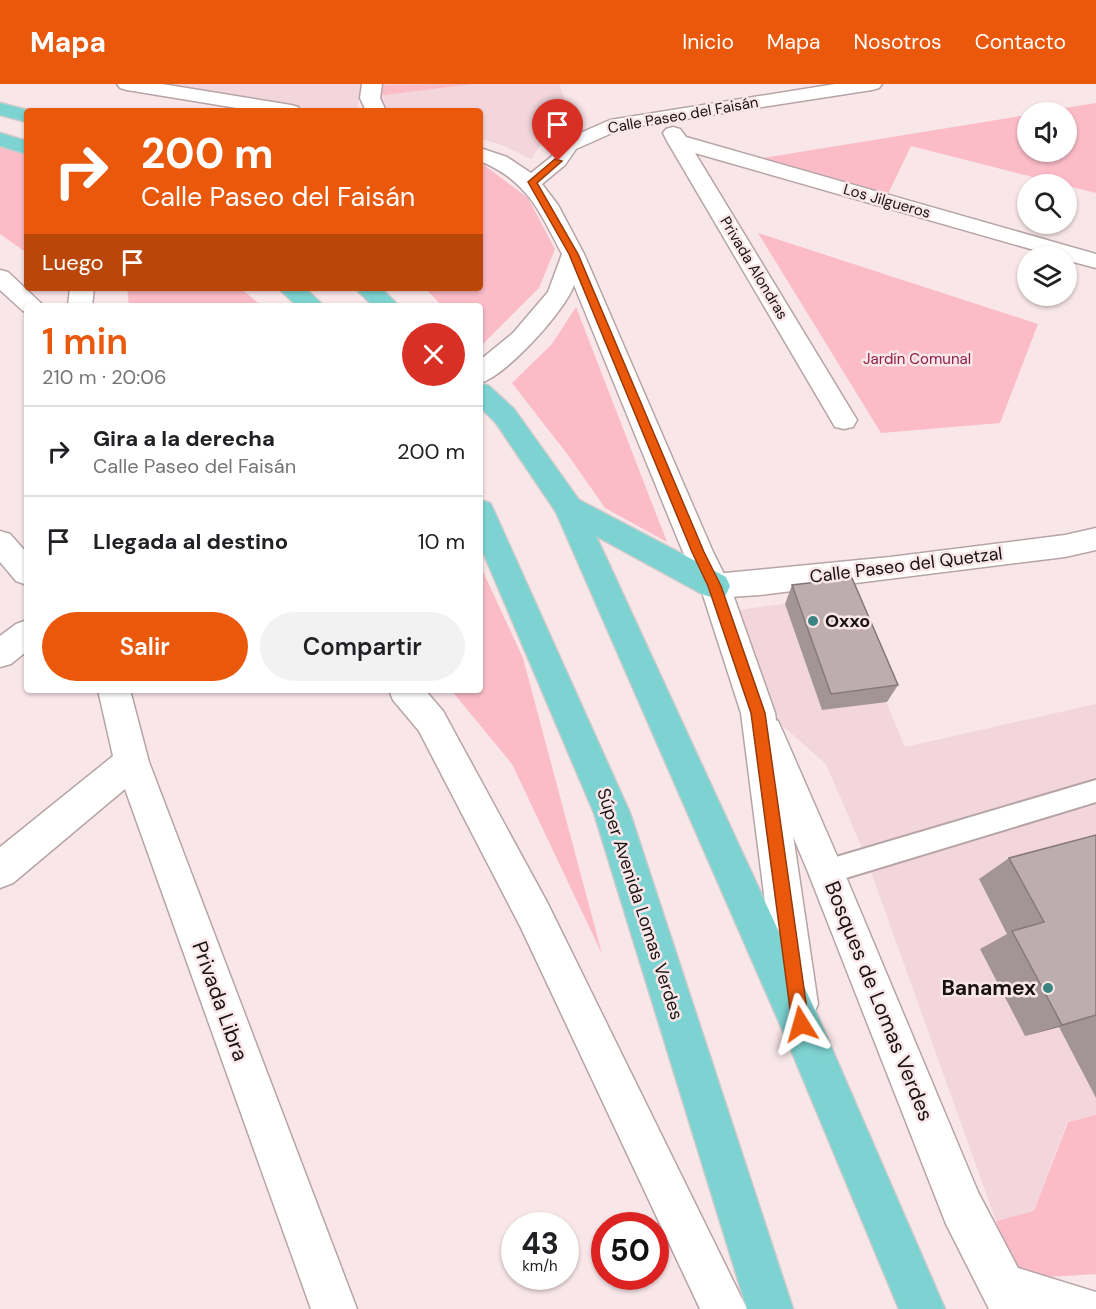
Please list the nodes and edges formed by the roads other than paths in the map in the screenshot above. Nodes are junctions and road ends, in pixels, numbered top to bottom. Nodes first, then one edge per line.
1 (127, 84) edge
2 (372, 84) edge
3 (872, 84) edge
4 (273, 108) edge
5 (375, 108) edge
6 (0, 109) edge
7 (24, 115) edge
8 (662, 116) junction
9 (0, 139) edge
10 (677, 141) junction
11 (24, 147) edge
12 (483, 155) edge
13 (525, 176) junction
14 (573, 254) junction
15 (1096, 261) edge
16 (0, 277) edge
17 (294, 291) edge
18 (370, 291) edge
19 (29, 303) edge
20 (308, 303) edge
21 (384, 303) edge
22 (483, 372) edge
23 (483, 395) edge
24 (844, 420) dead end
25 (569, 508) junction
26 (483, 518) edge
27 (1096, 539) edge
28 (0, 542) edge
29 (24, 570) edge
30 (715, 586) junction
31 (24, 635) edge
32 (0, 654) edge
33 (115, 693) edge
34 (408, 693) edge
35 (758, 713) junction
36 (132, 762) junction
37 (1096, 790) edge
38 (0, 870) edge
39 (826, 872) junction
40 (801, 1024) junction
41 (1009, 1298) edge
42 (334, 1309) edge
43 (724, 1309) edge
44 (770, 1309) edge
45 (922, 1309) edge
46 (1081, 1309) edge

1 - 4 street
2 - 5 street
3 - 8 street, Calle Paseo del Faisán
6 - 7 main road
8 - 10 street, Privada Alondras
8 - 13 street, Calle Paseo del Faisán
9 - 11 main road
10 - 15 street, Los Jilgueros
10 - 24 street, Privada Alondras
12 - 13 street
13 - 14 street
14 - 22 street
14 - 30 street
16 - 19 street
17 - 20 main road
18 - 21 main road
23 - 25 main road
25 - 30 main road
25 - 40 main road
26 - 44 main road, Súper Avenida Lomas Verdes
27 - 30 street, Calle Paseo del Quetzal
28 - 29 street
30 - 35 street
31 - 32 street
33 - 36 street, Privada Libra
34 - 43 street
35 - 39 street, Bosques de Lomas Verdes
35 - 40 street
36 - 38 street
36 - 42 street, Privada Libra
37 - 39 lane
39 - 41 street, Bosques de Lomas Verdes
40 - 45 main road
41 - 46 street, Bosques de Lomas Verdes

